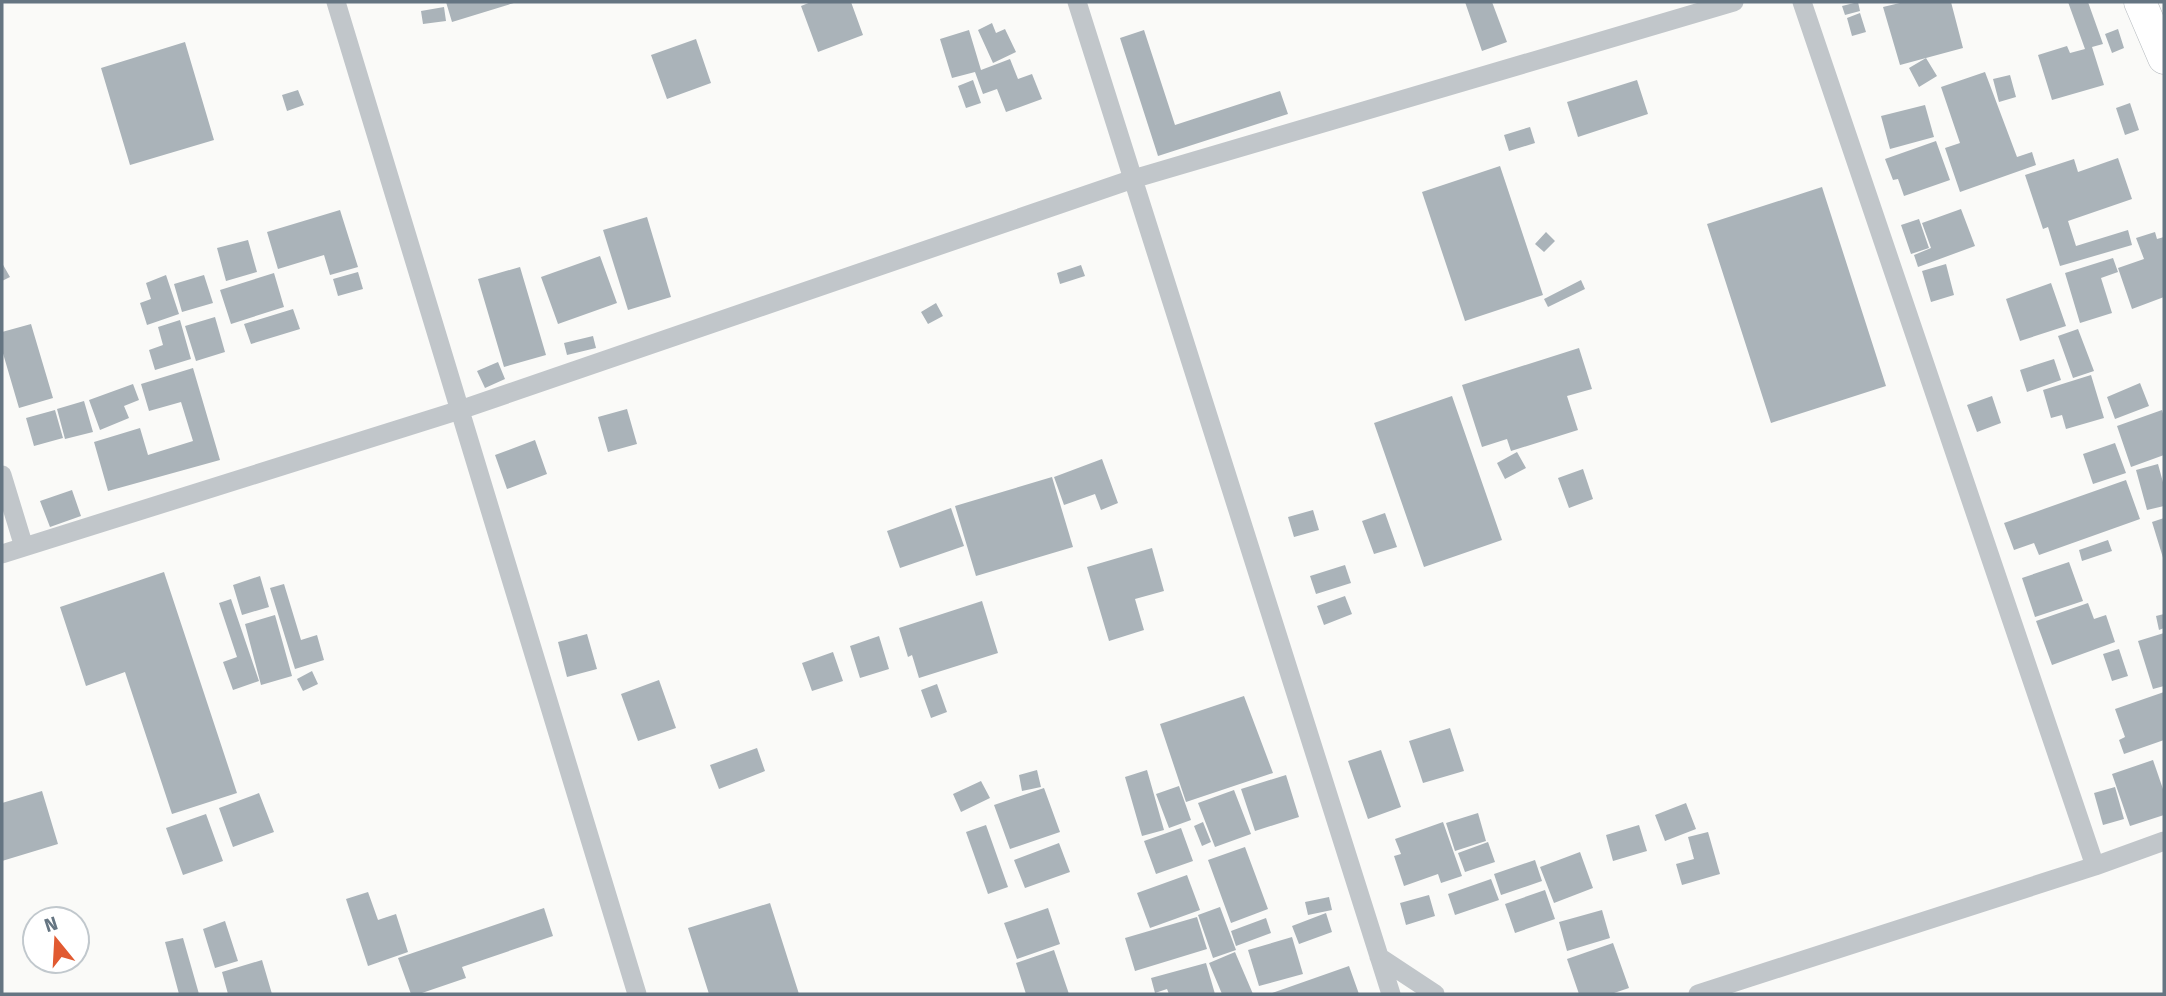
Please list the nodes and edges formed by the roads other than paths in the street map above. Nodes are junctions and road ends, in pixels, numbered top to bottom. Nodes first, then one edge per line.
1 (336, 2) edge
2 (1077, 2) edge
3 (1734, 2) edge
4 (1802, 2) edge
5 (2140, 2) edge
6 (2164, 58) edge
7 (1133, 179) junction
8 (460, 410) junction
9 (2, 475) edge
10 (24, 547) junction
11 (2, 554) edge
12 (2164, 841) edge
13 (2095, 866) junction
14 (1379, 957) junction
15 (637, 994) edge
16 (1391, 994) edge
17 (1435, 994) edge
18 (1698, 994) edge

1 - 8 street
2 - 7 street
3 - 7 street
4 - 13 street
5 - 6 main road
7 - 8 street
7 - 14 street
8 - 10 street
8 - 15 street
9 - 10 street
10 - 11 street
12 - 13 street
13 - 18 street
14 - 16 street
14 - 17 street

